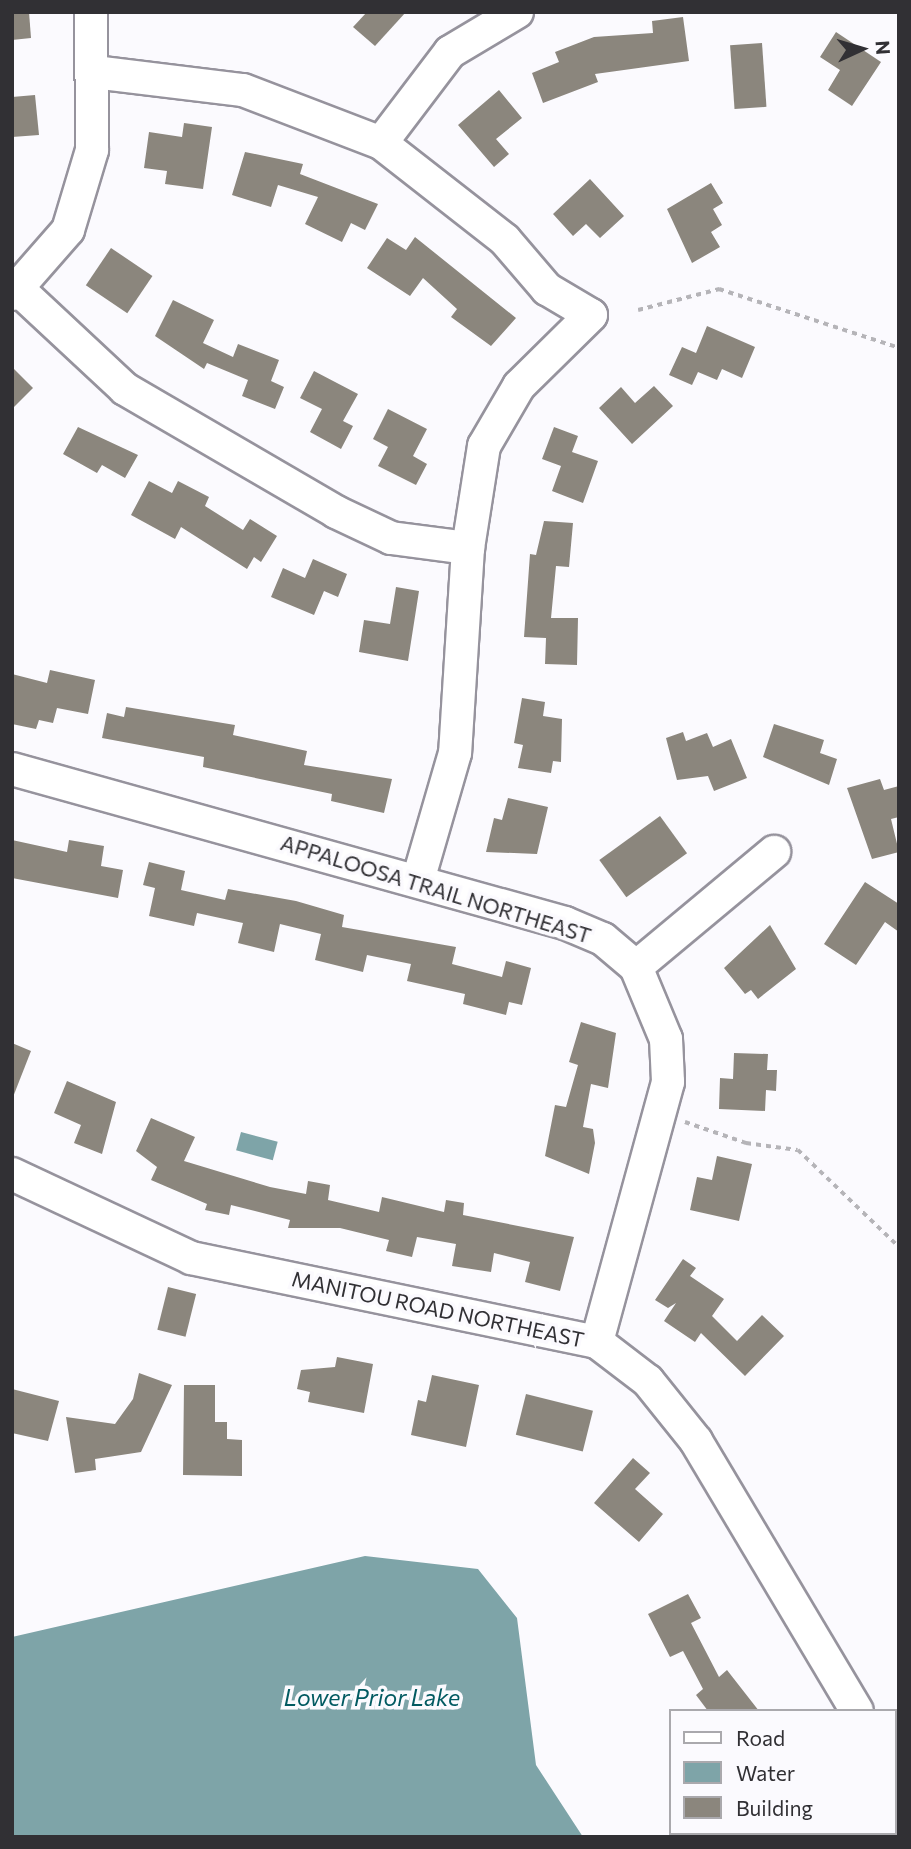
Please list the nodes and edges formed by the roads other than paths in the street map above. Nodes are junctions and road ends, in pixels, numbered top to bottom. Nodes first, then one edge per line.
1 (90, 12) edge
2 (517, 12) edge
3 (94, 72) junction
4 (381, 143) junction
5 (16, 292) edge
6 (468, 548) junction
7 (12, 769) edge
8 (774, 852) dead end
9 (418, 880) junction
10 (636, 967) junction
11 (12, 1174) edge
12 (597, 1342) junction
13 (856, 1709) edge

1 - 3 street
2 - 4 street
3 - 4 street
3 - 5 street
4 - 6 street
5 - 6 street
6 - 9 street
7 - 9 street, APPALOOSA TRAIL NORTHEAST
8 - 10 street
9 - 10 street, APPALOOSA TRAIL NORTHEAST
10 - 12 street, APPALOOSA TRAIL NORTHEAST
11 - 12 street, MANITOU ROAD NORTHEAST
12 - 13 street, MANITOU ROAD NORTHEAST

